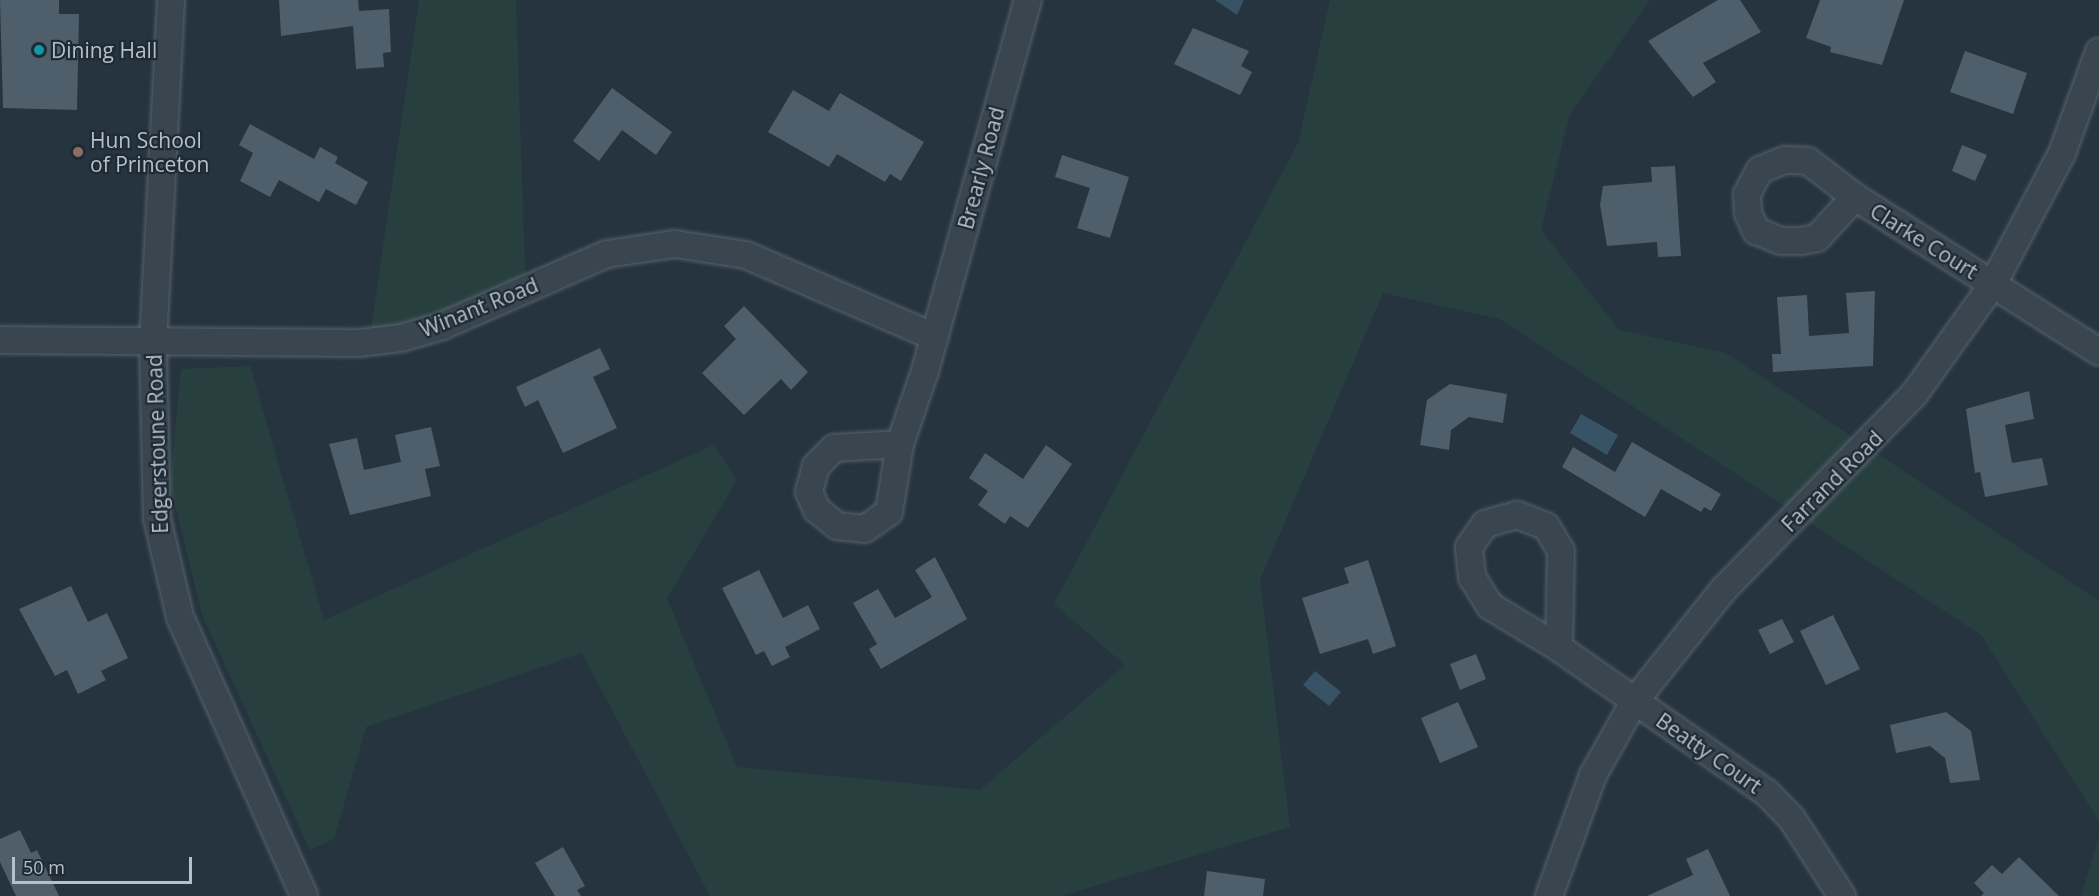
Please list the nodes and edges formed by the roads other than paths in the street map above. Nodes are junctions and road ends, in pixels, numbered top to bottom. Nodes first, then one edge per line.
1 (171, 0) edge
2 (1028, 0) edge
3 (2099, 52) edge
4 (1855, 197) dead end
5 (1993, 284) junction
6 (935, 337) junction
7 (0, 340) edge
8 (153, 342) junction
9 (2099, 352) edge
10 (900, 444) dead end
11 (1559, 648) junction
12 (1634, 702) junction
13 (304, 896) edge
14 (1549, 896) edge
15 (1842, 896) edge

1 - 8 street, Edgerstoune Road
2 - 6 street, Brearly Road
3 - 5 street, Farrand Road
4 - 5 street, Clarke Court
5 - 9 street, Clarke Court
5 - 12 street, Farrand Road
6 - 8 street, Winant Road
6 - 10 street, Brearly Road
7 - 8 street, Winant Road
8 - 13 street, Edgerstoune Road
11 - 11 street, Beatty Court
11 - 12 street, Beatty Court
12 - 14 street, Farrand Road
12 - 15 street, Beatty Court

